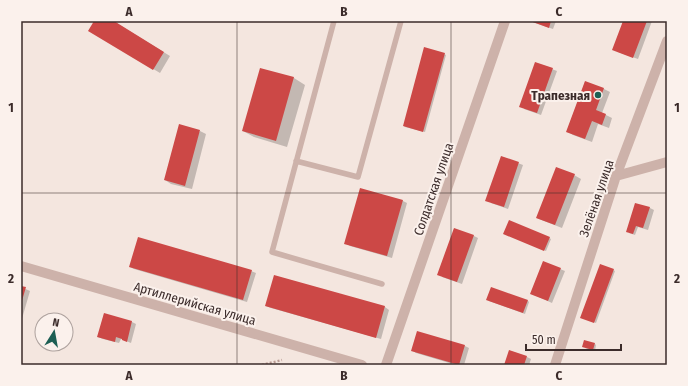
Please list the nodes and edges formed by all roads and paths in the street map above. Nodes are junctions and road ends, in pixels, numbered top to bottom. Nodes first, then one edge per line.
1 (334, 21) edge
2 (401, 21) edge
3 (506, 21) edge
4 (667, 41) edge
5 (296, 161) junction
6 (667, 162) edge
7 (616, 176) junction
8 (21, 266) edge
9 (382, 284) dead end
10 (282, 360) dead end
11 (262, 365) edge
12 (362, 365) edge
13 (386, 365) edge
14 (555, 365) edge

1 - 5 lane
2 - 5 lane
3 - 13 street, Солдатская улица
4 - 7 street, Зелёная улица
5 - 9 lane
6 - 7 street
7 - 14 street, Зелёная улица
8 - 12 street, Артиллерийская улица
10 - 11 path

